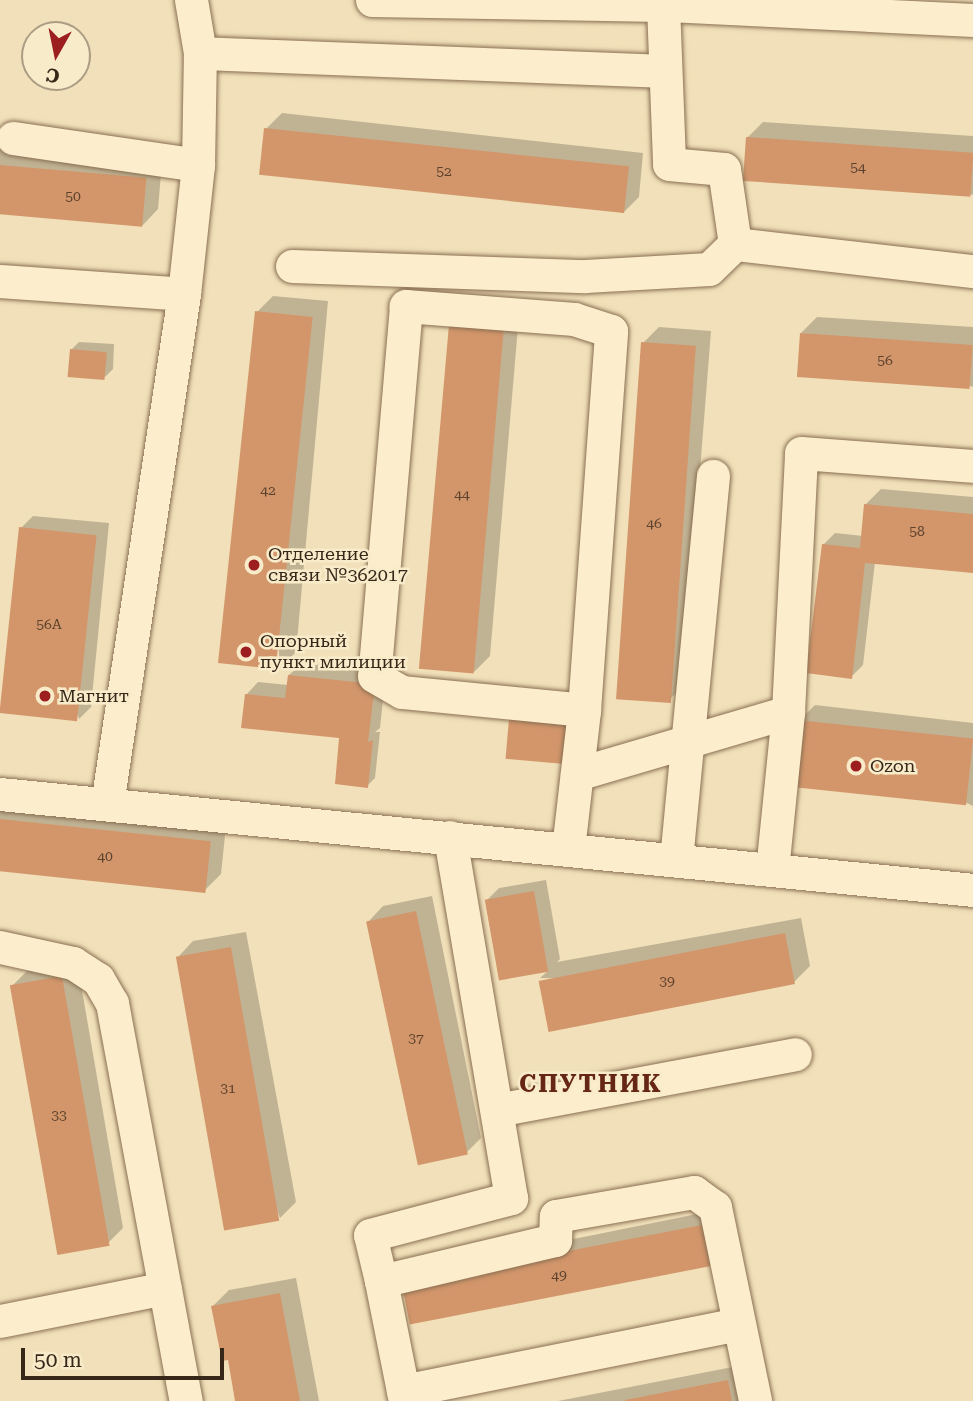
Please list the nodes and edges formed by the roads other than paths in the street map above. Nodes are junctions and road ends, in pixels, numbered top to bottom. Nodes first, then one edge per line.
1 (191, 0) edge
2 (372, 0) edge
3 (663, 5) junction
4 (973, 20) edge
5 (200, 53) junction
6 (663, 71) junction
7 (13, 138) dead end
8 (198, 165) junction
9 (735, 244) junction
10 (292, 266) dead end
11 (973, 271) edge
12 (0, 281) edge
13 (184, 294) junction
14 (973, 466) edge
15 (713, 476) dead end
16 (584, 710) junction
17 (788, 712) junction
18 (687, 741) junction
19 (577, 774) junction
20 (0, 794) edge
21 (107, 804) junction
22 (450, 837) junction
23 (568, 849) junction
24 (676, 860) junction
25 (772, 870) junction
26 (973, 890) edge
27 (0, 947) edge
28 (795, 1054) dead end
29 (497, 1110) junction
30 (381, 1281) junction
31 (165, 1288) junction
32 (0, 1321) edge
33 (738, 1324) junction
34 (404, 1396) edge
35 (186, 1401) edge
36 (755, 1401) edge

1 - 5 street
2 - 3 street
3 - 4 street
3 - 6 street
5 - 6 street
5 - 8 street
6 - 9 street
7 - 8 street
8 - 13 street
9 - 10 street
9 - 11 street
12 - 13 street
13 - 21 street
14 - 17 street
15 - 18 street
16 - 16 street
16 - 19 street
17 - 18 street
17 - 25 street
18 - 19 street
18 - 24 street
19 - 23 street
20 - 21 street
21 - 22 street
22 - 23 street
22 - 29 street
23 - 24 street
24 - 25 street
25 - 26 street
27 - 31 street
28 - 29 street
29 - 30 street
30 - 33 street
30 - 34 street
31 - 32 street
31 - 35 street
33 - 34 street
33 - 36 street

